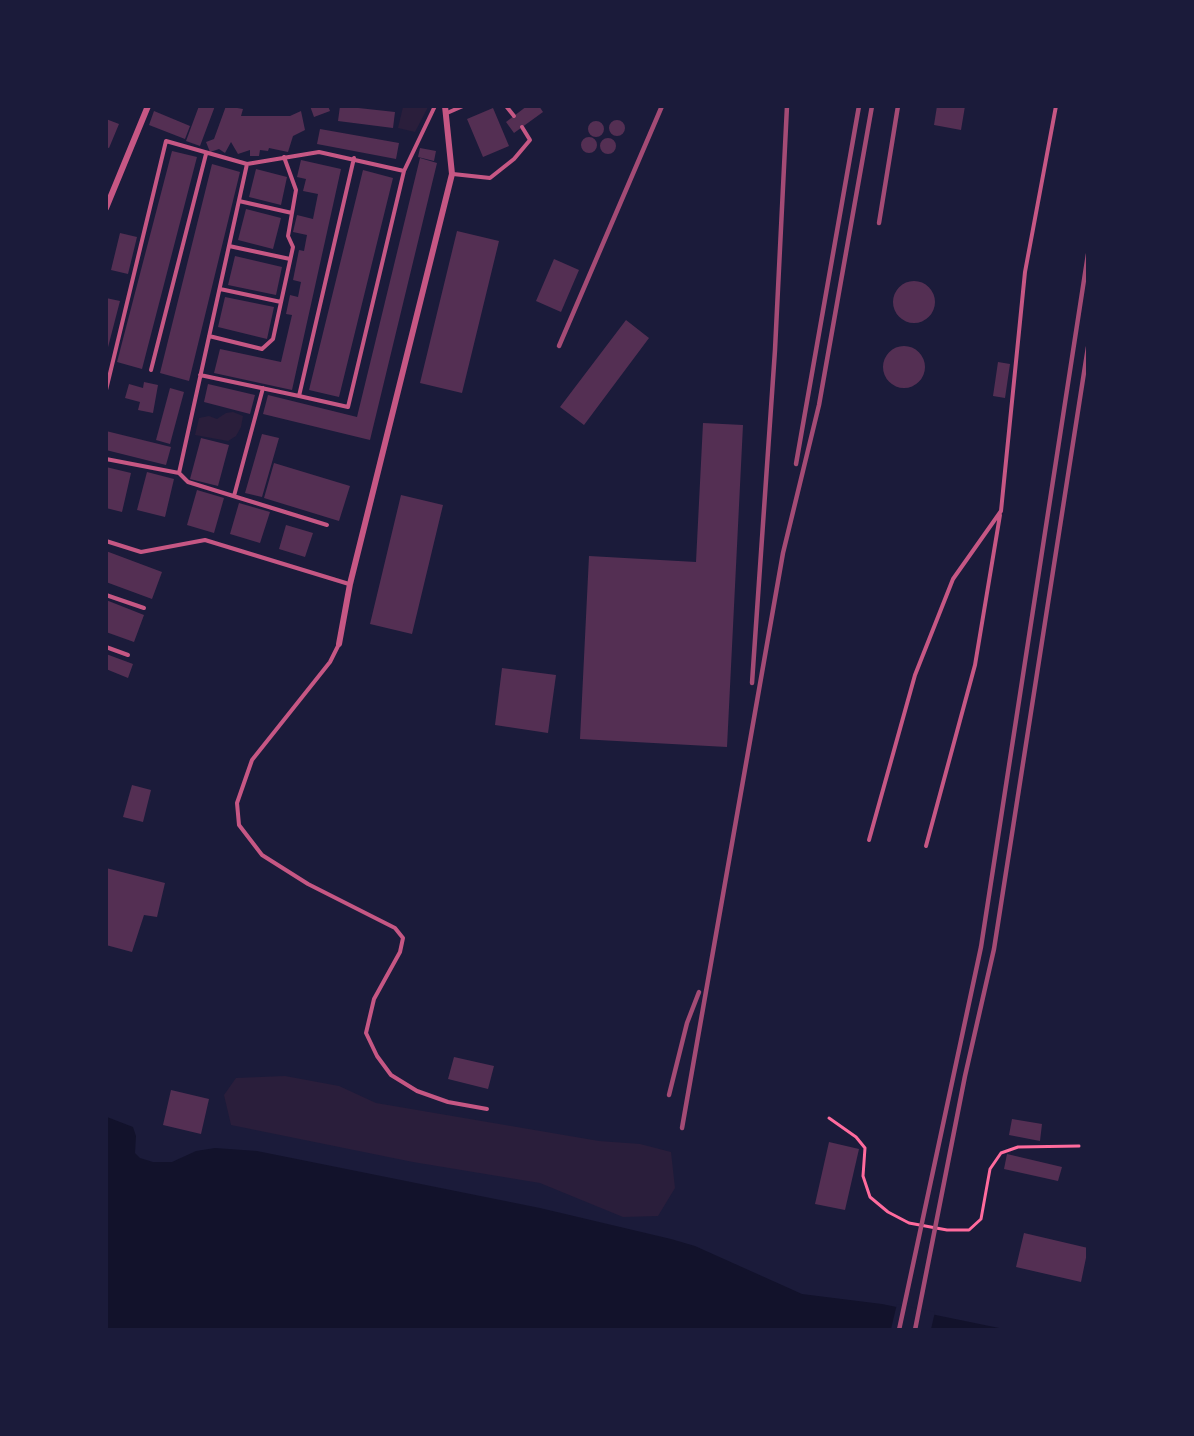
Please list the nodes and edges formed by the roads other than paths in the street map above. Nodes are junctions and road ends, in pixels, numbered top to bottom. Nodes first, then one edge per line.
1 (148, 106) edge
2 (435, 106) edge
3 (463, 106) edge
4 (506, 106) edge
5 (1056, 106) edge
6 (446, 110) edge
7 (514, 116) dead end
8 (522, 127) dead end
9 (206, 154) junction
10 (284, 157) junction
11 (354, 158) junction
12 (247, 164) junction
13 (404, 171) junction
14 (452, 174) junction
15 (239, 201) junction
16 (107, 208) edge
17 (292, 213) junction
18 (229, 246) junction
19 (290, 259) junction
20 (220, 289) junction
21 (281, 302) junction
22 (209, 336) junction
23 (151, 370) dead end
24 (200, 375) junction
25 (263, 388) junction
26 (106, 390) edge
27 (299, 396) junction
28 (106, 459) edge
29 (179, 473) junction
30 (234, 496) junction
31 (1001, 512) junction
32 (327, 525) dead end
33 (106, 541) edge
34 (350, 584) junction
35 (106, 595) edge
36 (144, 608) dead end
37 (339, 644) joint
38 (106, 647) edge
39 (128, 655) dead end
40 (869, 840) dead end
41 (926, 846) dead end
42 (487, 1109) dead end

1 - 16 street
2 - 13 lane
3 - 6 lane
4 - 7 lane
5 - 31 lane
6 - 14 street
8 - 14 lane
9 - 12 lane
9 - 23 lane
9 - 26 lane
10 - 11 lane
10 - 12 lane
10 - 17 lane
11 - 13 lane
11 - 27 lane
12 - 15 lane
13 - 27 lane
14 - 34 street
15 - 17 lane
15 - 18 lane
17 - 19 lane
18 - 19 lane
18 - 20 lane
19 - 21 lane
20 - 21 lane
20 - 22 lane
21 - 22 lane
22 - 24 lane
24 - 25 lane
24 - 29 lane
25 - 27 lane
25 - 30 lane
28 - 29 lane
29 - 30 lane
30 - 32 lane
31 - 40 lane
31 - 41 lane
33 - 34 lane
34 - 37 street
35 - 36 lane
37 - 42 lane
38 - 39 lane

